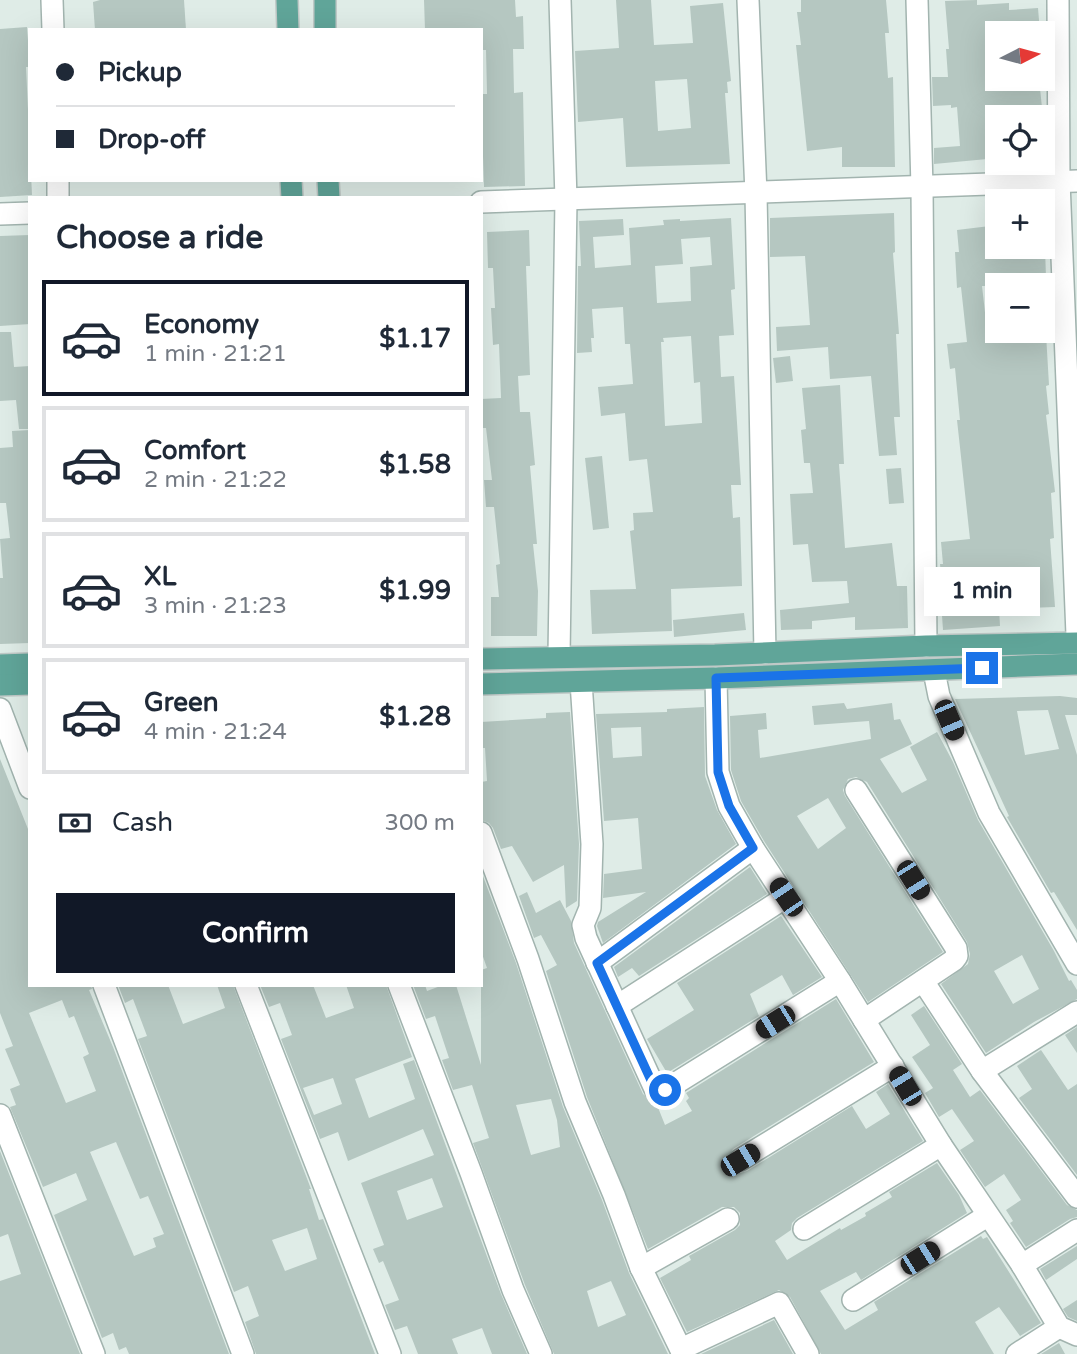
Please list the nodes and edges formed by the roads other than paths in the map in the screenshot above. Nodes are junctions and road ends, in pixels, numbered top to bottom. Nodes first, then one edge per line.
1 (52, 0) edge
2 (287, 0) edge
3 (325, 0) edge
4 (560, 0) edge
5 (748, 0) edge
6 (917, 0) edge
7 (1058, 0) edge
8 (53, 28) edge
9 (288, 28) edge
10 (325, 28) edge
11 (1068, 181) edge
12 (922, 188) junction
13 (756, 194) junction
14 (566, 200) junction
15 (483, 202) edge
16 (28, 213) edge
17 (0, 214) edge
18 (1077, 635) edge
19 (1077, 643) edge
20 (926, 646) junction
21 (765, 653) junction
22 (559, 656) junction
23 (483, 659) edge
24 (28, 664) edge
25 (1077, 664) edge
26 (0, 665) edge
27 (934, 671) junction
28 (716, 678) junction
29 (581, 682) junction
30 (28, 684) edge
31 (483, 684) edge
32 (0, 685) edge
33 (0, 709) edge
34 (28, 783) edge
35 (856, 790) dead end
36 (483, 838) edge
37 (753, 848) junction
38 (786, 897) junction
39 (597, 963) junction
40 (1077, 964) edge
41 (840, 981) junction
42 (923, 981) junction
43 (105, 987) edge
44 (247, 987) edge
45 (400, 987) edge
46 (617, 1006) junction
47 (1077, 1012) edge
48 (864, 1020) junction
49 (893, 1066) junction
50 (982, 1071) junction
51 (0, 1115) edge
52 (941, 1145) junction
53 (740, 1160) dead end
54 (1077, 1197) edge
55 (987, 1216) junction
56 (728, 1219) dead end
57 (804, 1229) dead end
58 (1077, 1230) edge
59 (1022, 1265) junction
60 (641, 1268) junction
61 (853, 1300) dead end
62 (1068, 1331) edge
63 (682, 1352) edge
64 (94, 1354) edge
65 (243, 1354) edge
66 (390, 1354) edge
67 (541, 1354) edge
68 (808, 1354) edge
69 (1017, 1354) edge

1 - 8 street
2 - 9 main road
3 - 10 main road
4 - 14 street
5 - 13 street
6 - 12 street
7 - 11 street
11 - 12 street
11 - 18 street
12 - 13 street
12 - 20 street
13 - 14 street
13 - 21 street
14 - 15 street
14 - 22 street
16 - 17 street
19 - 20 main road
20 - 21 main road
21 - 22 main road
22 - 23 main road
24 - 26 main road
25 - 27 main road
27 - 28 main road
27 - 40 street
28 - 29 main road
28 - 37 street
29 - 31 main road
29 - 39 street
30 - 32 main road
33 - 34 street
35 - 42 street
36 - 60 street
37 - 38 street
37 - 39 street
38 - 41 street
38 - 46 street
39 - 46 street
41 - 46 street
41 - 48 street
42 - 48 street
42 - 50 street
43 - 65 street
44 - 66 street
45 - 67 street
47 - 50 street
48 - 49 street
49 - 52 street
49 - 53 street
50 - 54 street
51 - 64 street
52 - 55 street
52 - 57 street
55 - 59 street
55 - 61 street
56 - 60 street
58 - 59 street
59 - 62 street
60 - 63 street
62 - 69 street
63 - 68 street

